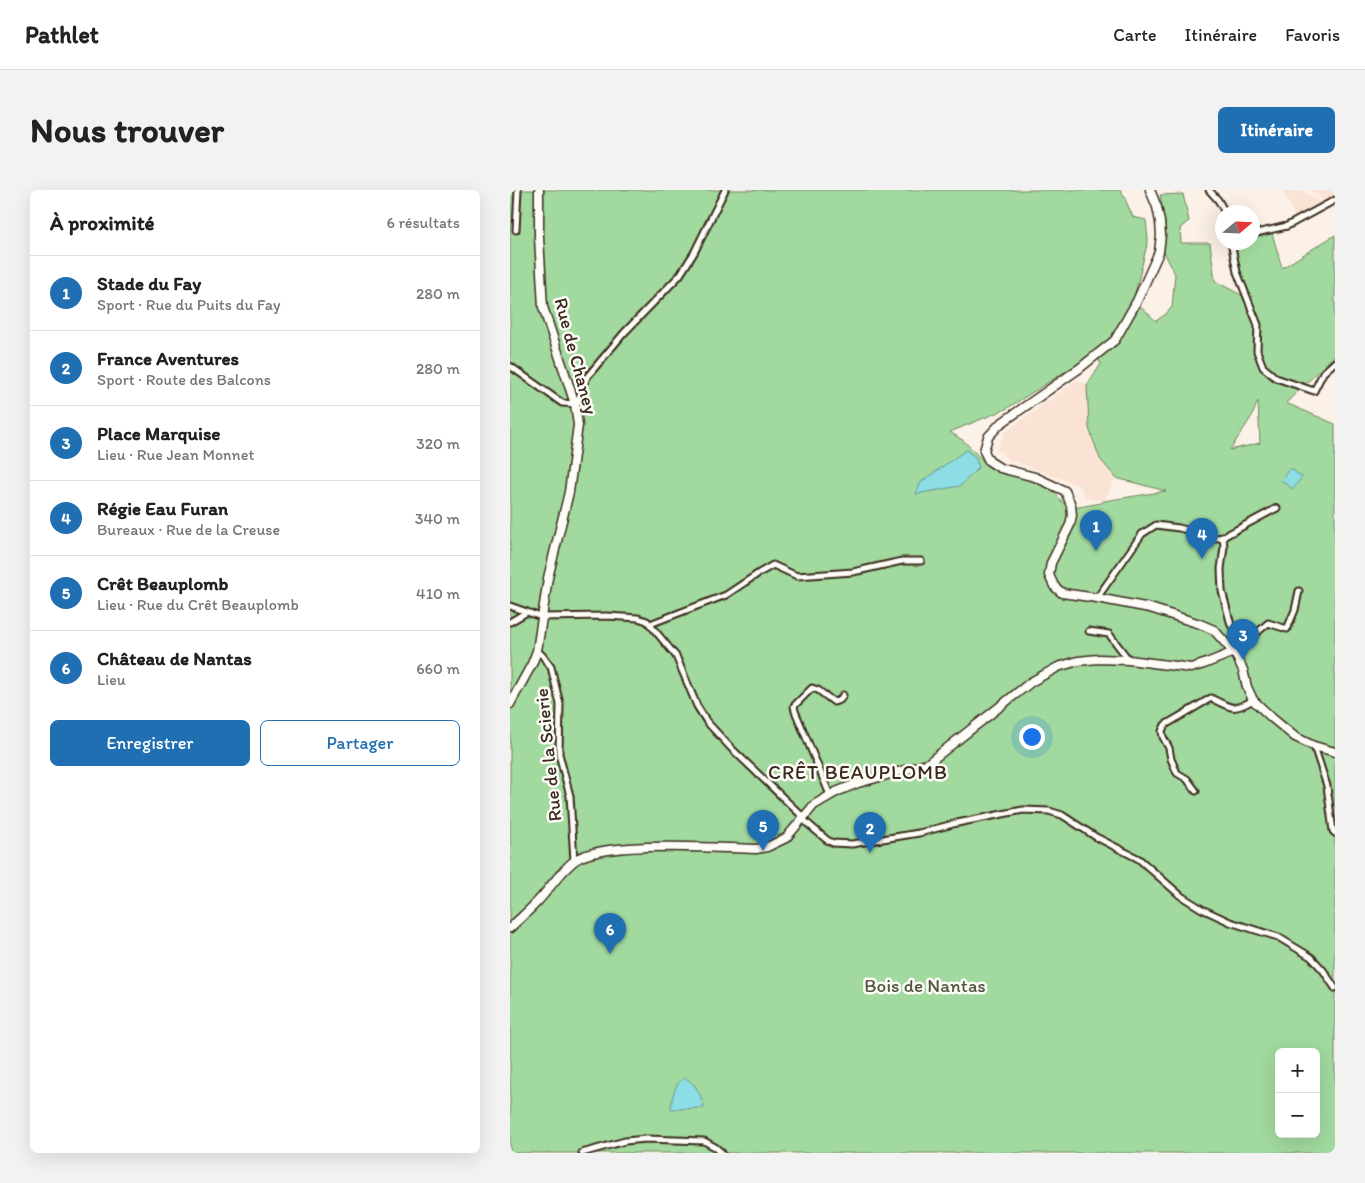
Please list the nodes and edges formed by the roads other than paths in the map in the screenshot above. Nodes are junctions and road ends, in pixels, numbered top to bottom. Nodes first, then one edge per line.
1 (518, 190) edge
2 (539, 190) edge
3 (725, 190) edge
4 (1150, 190) edge
5 (1209, 190) edge
6 (1335, 200) edge
7 (1221, 205) edge
8 (516, 230) dead end
9 (1260, 232) edge
10 (1233, 250) edge
11 (1335, 362) edge
12 (510, 366) edge
13 (575, 404) junction
14 (1277, 508) dead end
15 (1223, 537) junction
16 (921, 561) dead end
17 (1299, 592) dead end
18 (1097, 598) junction
19 (510, 606) edge
20 (527, 612) junction
21 (541, 617) junction
22 (510, 622) edge
23 (650, 624) junction
24 (1089, 630) dead end
25 (1243, 641) junction
26 (537, 651) junction
27 (1235, 653) junction
28 (1129, 660) junction
29 (844, 695) dead end
30 (1253, 700) junction
31 (510, 704) edge
32 (1314, 746) junction
33 (1335, 752) edge
34 (1196, 791) dead end
35 (830, 795) junction
36 (803, 818) junction
37 (1335, 833) edge
38 (574, 861) junction
39 (510, 928) edge
40 (1335, 988) edge
41 (582, 1153) edge
42 (722, 1153) edge

1 - 8 street
2 - 13 street, Rue de Chaney
3 - 13 street
4 - 18 street
5 - 7 street
6 - 9 street
10 - 11 street
12 - 13 street
13 - 21 street, Rue de Chaney
14 - 15 street
15 - 18 street
15 - 25 street
16 - 23 street
17 - 25 street
18 - 27 street
19 - 20 street
20 - 21 street
20 - 22 street
21 - 23 street
21 - 26 street, Rue de Chaney
23 - 36 street
24 - 28 street
25 - 27 street
26 - 31 street, Rue de Chaney
26 - 38 street, Rue de la Scierie
27 - 28 street
27 - 30 street
28 - 35 street
29 - 35 street
30 - 32 street
30 - 34 street
32 - 33 street
32 - 37 street
35 - 36 street
36 - 38 street
36 - 40 street
38 - 39 street
41 - 42 street

